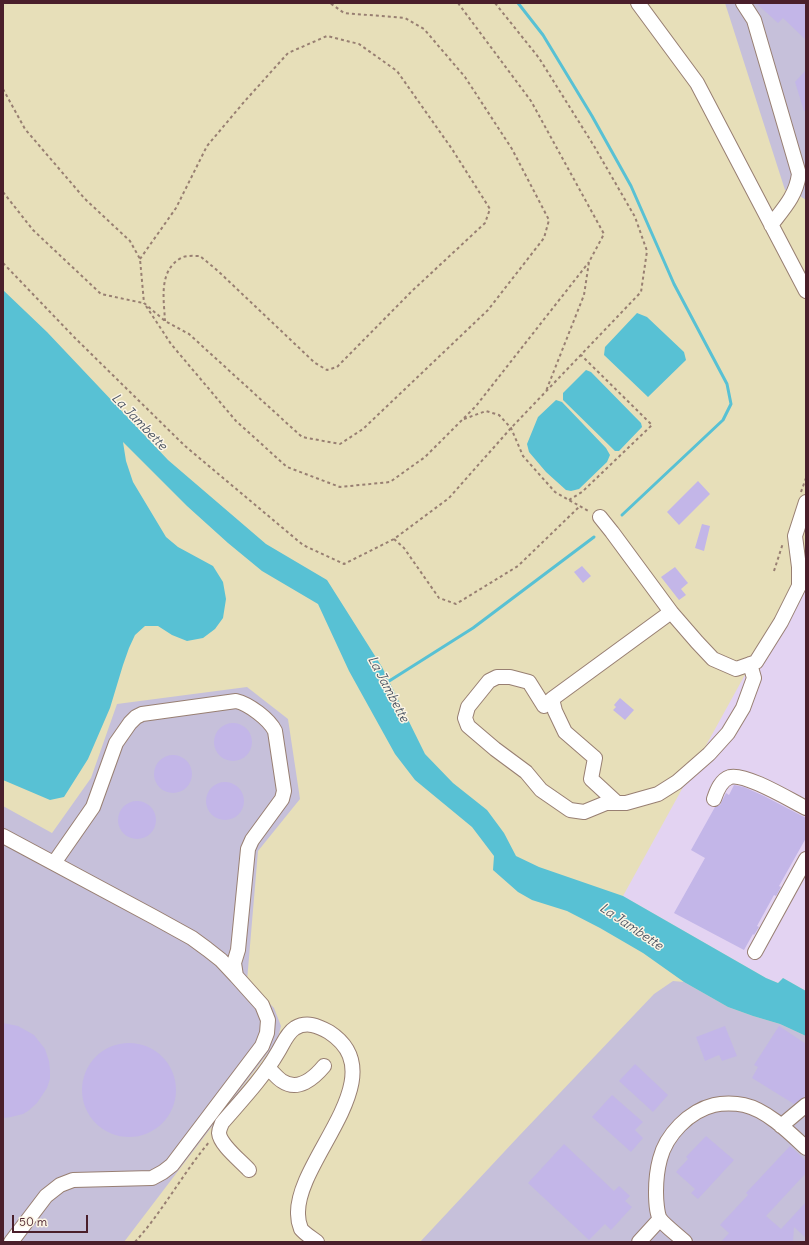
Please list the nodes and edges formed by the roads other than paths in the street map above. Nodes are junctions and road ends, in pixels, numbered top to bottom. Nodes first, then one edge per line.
1 (638, 3) edge
2 (743, 3) edge
3 (771, 225) junction
4 (806, 291) edge
5 (806, 502) edge
6 (600, 517) road end
7 (671, 612) junction
8 (750, 664) junction
9 (552, 699) junction
10 (714, 799) dead end
11 (617, 803) junction
12 (806, 808) edge
13 (3, 836) edge
14 (806, 859) edge
15 (54, 863) junction
16 (755, 952) dead end
17 (236, 976) junction
18 (324, 1066) dead end
19 (268, 1068) junction
20 (806, 1105) edge
21 (781, 1126) junction
22 (806, 1148) edge
23 (249, 1170) dead end
24 (660, 1220) junction
25 (11, 1242) edge
26 (318, 1242) edge
27 (639, 1242) edge
28 (685, 1242) edge

1 - 3 street
2 - 3 street
3 - 4 street
5 - 8 street
6 - 7 street
7 - 8 street
7 - 9 street
8 - 11 street
9 - 11 street
9 - 11 street
10 - 12 street
13 - 15 street
14 - 16 street
15 - 17 street
15 - 17 street
17 - 25 street
18 - 19 street
19 - 23 street
19 - 26 street
20 - 21 street
21 - 22 street
21 - 24 street
24 - 27 street
24 - 28 street

